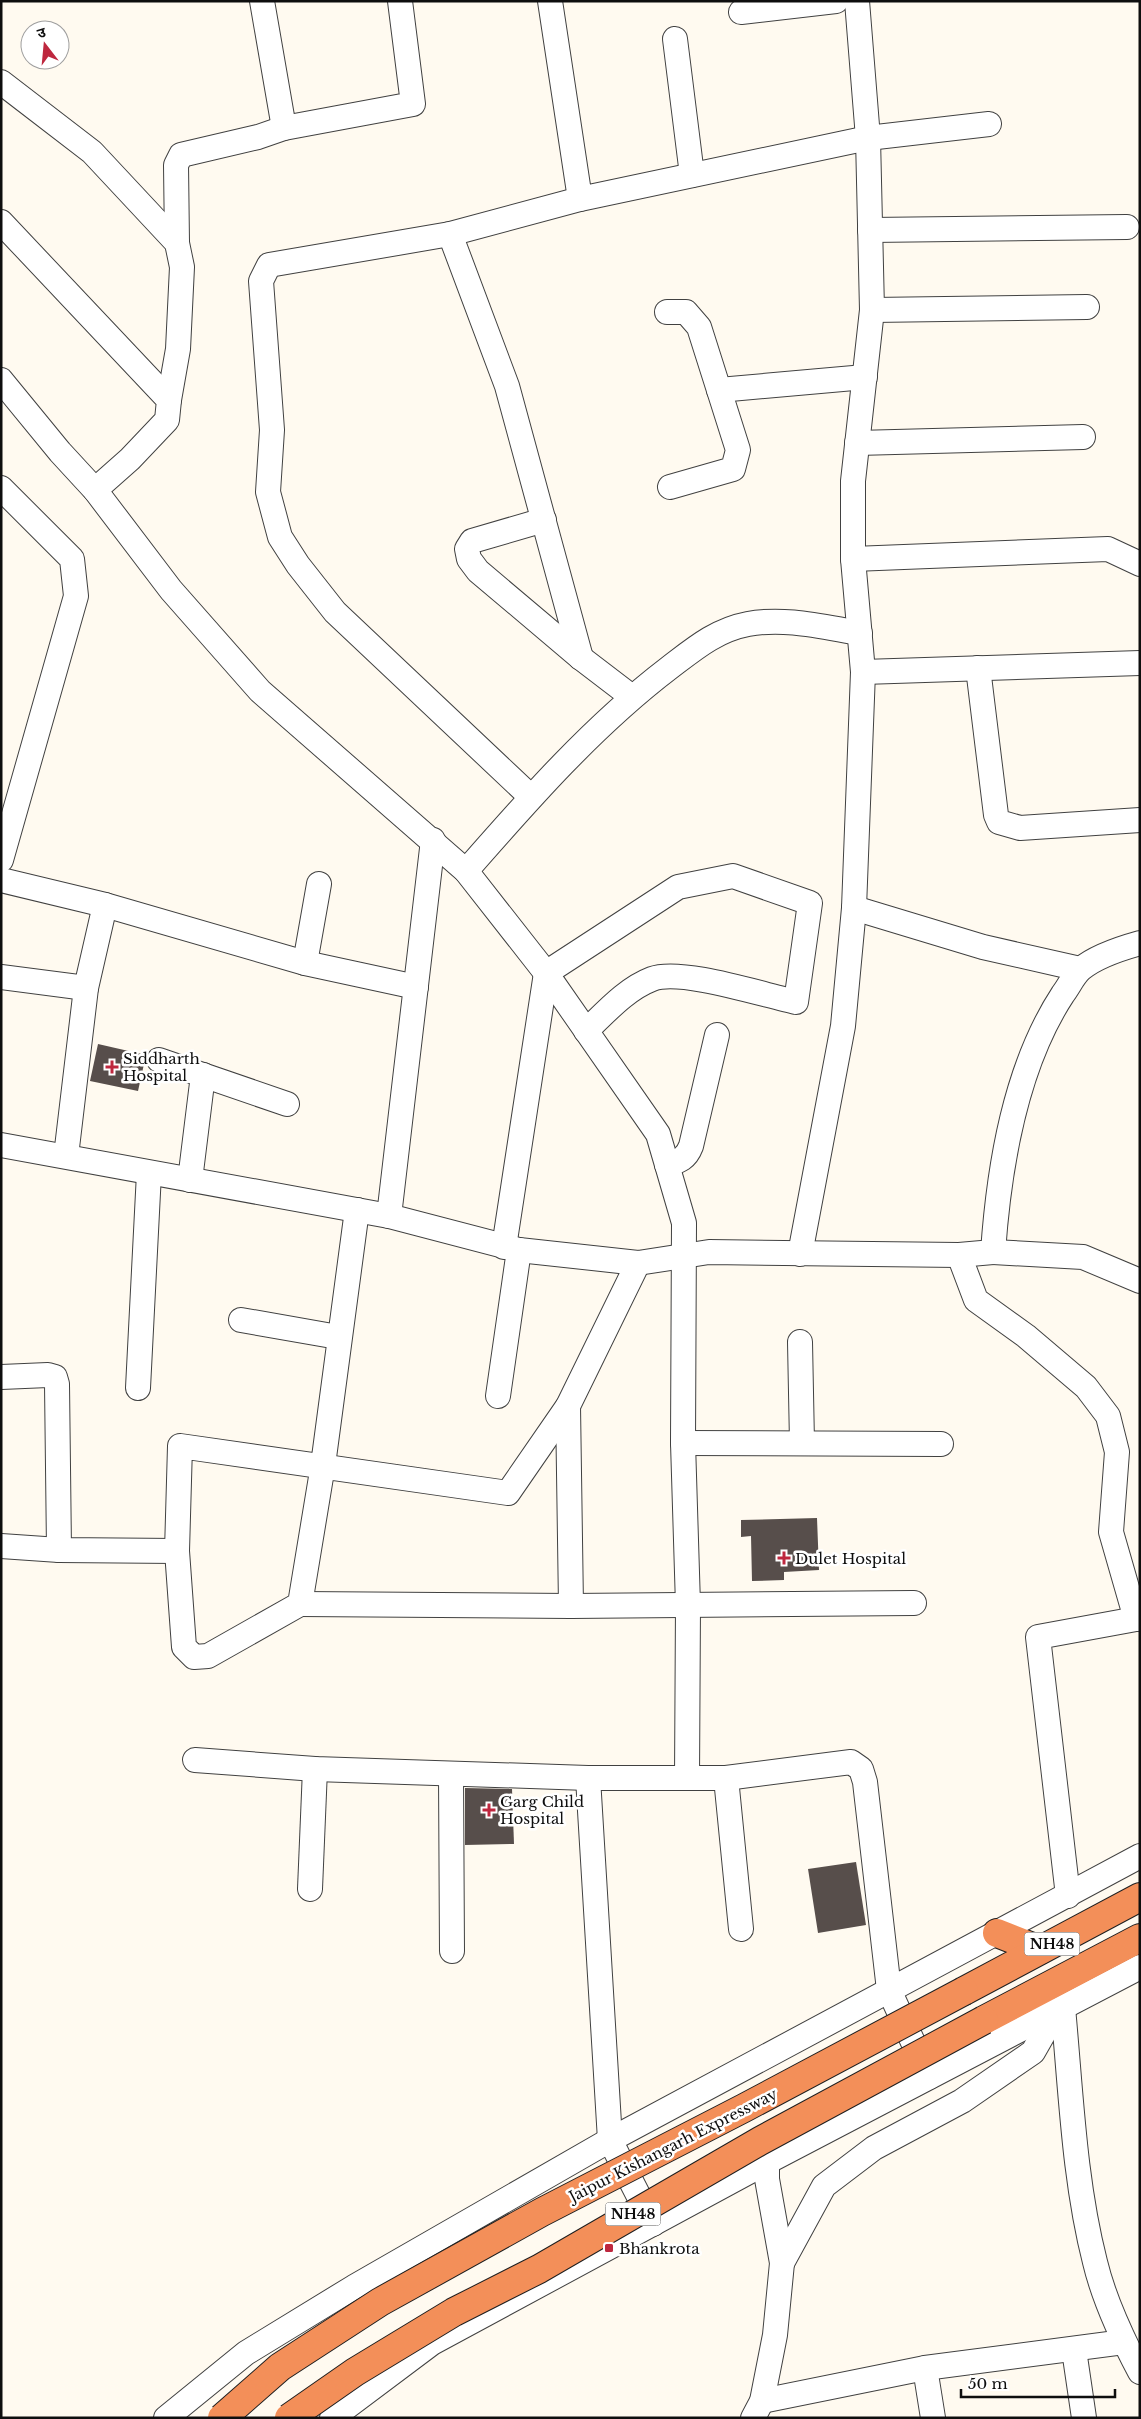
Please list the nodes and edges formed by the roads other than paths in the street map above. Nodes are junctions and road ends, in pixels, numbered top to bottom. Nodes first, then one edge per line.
1 (262, 1) edge
2 (400, 1) edge
3 (550, 1) edge
4 (836, 1) edge
5 (857, 1) edge
6 (741, 12) dead end
7 (675, 39) dead end
8 (1, 82) edge
9 (989, 124) dead end
10 (284, 128) junction
11 (868, 138) junction
12 (692, 175) junction
13 (580, 198) junction
14 (1, 222) edge
15 (1127, 227) dead end
16 (870, 230) junction
17 (450, 234) junction
18 (177, 243) junction
19 (1086, 307) dead end
20 (872, 310) junction
21 (668, 312) dead end
22 (865, 378) junction
23 (1, 380) edge
24 (719, 390) junction
25 (169, 400) junction
26 (1083, 437) dead end
27 (857, 443) junction
28 (670, 487) dead end
29 (1, 488) edge
30 (95, 490) junction
31 (544, 520) junction
32 (853, 559) junction
33 (1140, 564) edge
34 (860, 633) junction
35 (581, 658) junction
36 (1140, 663) edge
37 (978, 668) junction
38 (863, 672) junction
39 (632, 697) junction
40 (531, 797) junction
41 (1140, 820) edge
42 (433, 840) junction
43 (1, 860) edge
44 (466, 871) junction
45 (1, 880) edge
46 (319, 884) dead end
47 (105, 905) junction
48 (854, 908) junction
49 (1140, 943) edge
50 (305, 963) junction
51 (1080, 969) junction
52 (546, 973) junction
53 (1, 977) edge
54 (86, 988) junction
55 (416, 988) junction
56 (586, 1031) junction
57 (717, 1035) dead end
58 (159, 1060) dead end
59 (203, 1075) junction
60 (287, 1104) dead end
61 (1, 1145) edge
62 (66, 1156) junction
63 (667, 1165) junction
64 (149, 1173) junction
65 (190, 1180) junction
66 (357, 1210) junction
67 (389, 1216) junction
68 (512, 1248) junction
69 (993, 1252) junction
70 (800, 1254) junction
71 (959, 1255) junction
72 (682, 1257) junction
73 (638, 1263) junction
74 (1138, 1275) edge
75 (241, 1320) dead end
76 (338, 1337) junction
77 (800, 1342) dead end
78 (1, 1377) edge
79 (138, 1388) dead end
80 (498, 1396) dead end
81 (568, 1406) junction
82 (683, 1443) junction
83 (802, 1443) junction
84 (941, 1444) dead end
85 (322, 1465) junction
86 (1, 1546) edge
87 (59, 1550) junction
88 (177, 1551) junction
89 (914, 1603) dead end
90 (300, 1604) junction
91 (688, 1605) junction
92 (571, 1606) junction
93 (1138, 1619) edge
94 (195, 1760) dead end
95 (315, 1768) junction
96 (451, 1774) junction
97 (588, 1778) junction
98 (687, 1778) junction
99 (726, 1778) junction
100 (1140, 1856) edge
101 (310, 1889) dead end
102 (1068, 1896) junction
103 (1140, 1897) edge
104 (741, 1929) dead end
105 (997, 1933) junction
106 (1140, 1938) edge
107 (1040, 1950) junction
108 (452, 1951) dead end
109 (1140, 1967) edge
110 (1058, 1981) junction
111 (890, 1990) junction
112 (1053, 2013) junction
113 (929, 2077) junction
114 (610, 2140) junction
115 (767, 2162) junction
116 (653, 2224) junction
117 (782, 2263) junction
118 (1124, 2342) junction
119 (1074, 2350) junction
120 (925, 2368) junction
121 (1140, 2372) edge
122 (758, 2409) edge
123 (166, 2418) edge
124 (222, 2418) edge
125 (289, 2418) edge
126 (332, 2418) edge
127 (933, 2418) edge
128 (1084, 2418) edge

1 - 10 street
2 - 10 street
3 - 13 street
4 - 6 street
5 - 11 street
7 - 12 street
8 - 18 street
9 - 11 street
10 - 18 street
11 - 12 street
11 - 16 street
12 - 13 street
13 - 17 street
14 - 25 street
15 - 16 street
16 - 20 street
17 - 31 street
17 - 40 street
18 - 25 street
19 - 20 street
20 - 22 street
21 - 24 street
22 - 24 street
22 - 27 street
23 - 30 street
24 - 28 street
25 - 30 street
26 - 27 street
27 - 32 street
29 - 43 street
30 - 42 street
31 - 35 street
31 - 35 street
32 - 33 street
32 - 34 street
34 - 38 street
34 - 39 street
35 - 39 street
36 - 37 street
37 - 38 street
37 - 41 street
38 - 48 street
39 - 40 street
40 - 44 street
42 - 44 street
42 - 55 street
44 - 52 street
45 - 47 street
46 - 50 street
47 - 50 street
47 - 54 street
48 - 51 street
48 - 70 street
49 - 51 street
50 - 55 street
51 - 69 street
52 - 56 street
52 - 56 street
52 - 68 street
53 - 54 street
54 - 62 street
55 - 67 street
56 - 63 street
57 - 63 street
58 - 59 street
59 - 60 street
59 - 65 street
61 - 62 street
62 - 64 street
63 - 72 street
64 - 65 street
64 - 79 street
65 - 66 street
66 - 67 street
66 - 76 street
67 - 68 street
68 - 73 street
68 - 80 street
69 - 71 street
69 - 74 street
70 - 71 street
70 - 72 street
71 - 93 street
72 - 73 street
72 - 82 street
73 - 81 street
75 - 76 street
76 - 85 street
77 - 83 street
78 - 87 street
81 - 85 street
81 - 92 street
82 - 83 street
82 - 91 street
83 - 84 street
85 - 88 street
85 - 90 street
86 - 87 street
87 - 88 street
88 - 90 street
89 - 91 street
90 - 92 street
91 - 92 street
91 - 98 street
93 - 102 street
94 - 95 street
95 - 96 street
95 - 101 street
96 - 97 street
96 - 108 street
97 - 98 street
97 - 114 street
98 - 99 street
99 - 104 street
99 - 111 street
100 - 102 street
102 - 105 street
103 - 107 highway, Jaipur Kishangarh Expressway / NH48
105 - 107 highway
105 - 111 street
106 - 110 highway, NH48
107 - 124 highway, Jaipur Kishangarh Expressway / NH48, bridge
109 - 112 street
110 - 112 street
110 - 125 highway, NH48, bridge
111 - 113 street
111 - 114 street
112 - 113 street
112 - 117 street
112 - 118 street
113 - 115 street
114 - 116 street
114 - 123 street
115 - 116 street
115 - 117 street
116 - 126 street
117 - 122 street
118 - 119 street
118 - 121 street
119 - 120 street
119 - 128 street
120 - 122 street
120 - 127 street

